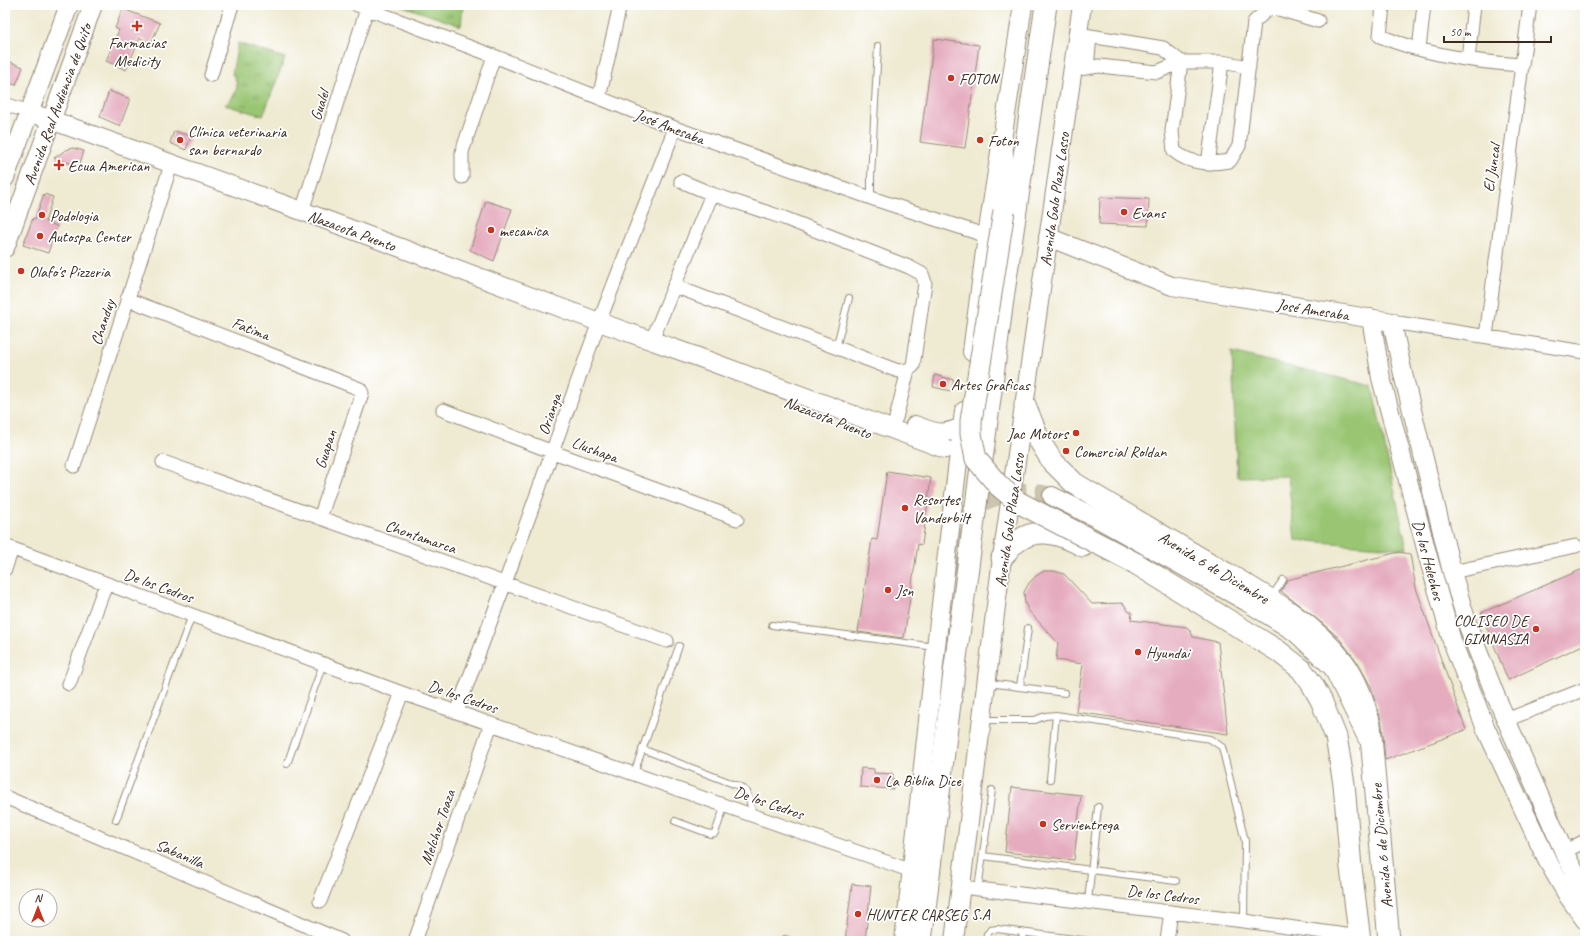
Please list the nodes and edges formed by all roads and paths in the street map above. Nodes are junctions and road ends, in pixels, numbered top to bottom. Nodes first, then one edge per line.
1 (69, 5) edge
2 (93, 5) edge
3 (232, 5) edge
4 (620, 5) edge
5 (1023, 5) edge
6 (1046, 5) edge
7 (1060, 5) edge
8 (1082, 5) edge
9 (1383, 5) edge
10 (1424, 5) edge
11 (1474, 5) edge
12 (1530, 5) edge
13 (362, 7) edge
14 (1318, 21) dead end
15 (1084, 35) junction
16 (878, 46) dead end
17 (1419, 49) junction
18 (494, 56) junction
19 (1468, 59) junction
20 (1181, 62) junction
21 (1222, 62) junction
22 (1522, 65) junction
23 (1249, 67) junction
24 (1080, 69) junction
25 (211, 75) dead end
26 (599, 98) junction
27 (5, 104) edge
28 (29, 112) junction
29 (51, 121) junction
30 (675, 128) junction
31 (1002, 140) junction
32 (1208, 164) junction
33 (171, 165) junction
34 (462, 177) dead end
35 (5, 178) edge
36 (680, 181) dead end
37 (712, 194) junction
38 (871, 198) junction
39 (302, 211) junction
40 (987, 236) junction
41 (1048, 237) junction
42 (5, 248) edge
43 (674, 286) junction
44 (849, 298) dead end
45 (127, 299) junction
46 (1371, 318) junction
47 (599, 322) junction
48 (1392, 322) junction
49 (1486, 336) junction
50 (652, 340) junction
51 (836, 348) junction
52 (1585, 352) edge
53 (698, 357) junction
54 (908, 370) junction
55 (1403, 374) junction
56 (1380, 378) junction
57 (361, 390) joint
58 (1025, 405) junction
59 (443, 410) dead end
60 (896, 418) junction
61 (962, 427) junction
62 (945, 450) dead end
63 (553, 452) junction
64 (163, 462) dead end
65 (74, 466) dead end
66 (955, 477) junction
67 (1052, 496) tunnel mouth
68 (320, 518) junction
69 (737, 519) dead end
70 (1576, 546) dead end
71 (9, 548) edge
72 (1002, 558) junction
73 (5, 569) edge
74 (1452, 572) junction
75 (954, 574) tunnel mouth
76 (1283, 580) dead end
77 (505, 583) junction
78 (106, 584) junction
79 (1188, 596) junction
80 (1270, 599) junction
81 (192, 615) junction
82 (772, 625) dead end
83 (1028, 628) dead end
84 (673, 644) joint
85 (936, 647) junction
86 (323, 664) junction
87 (987, 683) junction
88 (69, 684) dead end
89 (1020, 687) junction
90 (1585, 689) edge
91 (402, 693) junction
92 (1065, 693) dead end
93 (457, 711) junction
94 (1056, 715) junction
95 (982, 720) junction
96 (1506, 720) junction
97 (491, 724) junction
98 (642, 749) junction
99 (1373, 752) junction
100 (924, 763) junction
101 (287, 764) dead end
102 (634, 773) junction
103 (1050, 779) dead end
104 (992, 790) dead end
105 (5, 797) edge
106 (725, 805) junction
107 (1098, 807) dead end
108 (753, 815) junction
109 (116, 820) dead end
110 (675, 821) dead end
111 (1585, 841) edge
112 (1564, 852) junction
113 (983, 856) junction
114 (1092, 870) junction
115 (912, 871) junction
116 (1176, 881) dead end
117 (970, 888) junction
118 (1585, 892) edge
119 (320, 901) dead end
120 (1088, 901) junction
121 (1171, 912) junction
122 (1585, 920) edge
123 (1244, 921) junction
124 (1023, 932) junction
125 (1059, 939) edge
126 (1360, 939) edge
127 (342, 941) edge
128 (414, 941) edge
129 (904, 941) edge
130 (921, 941) edge
131 (935, 941) edge
132 (954, 941) edge
133 (986, 941) edge
134 (1022, 941) edge
135 (1090, 941) edge
136 (1167, 941) edge
137 (1389, 941) edge

1 - 28 main road, Avenida Real Audiencia de Quito
2 - 29 main road, Avenida Real Audiencia de Quito
3 - 25 street
4 - 26 street
5 - 31 main road
6 - 130 main road
7 - 131 main road, Avenida Galo Plaza Lasso
8 - 15 main road, Avenida Galo Plaza Lasso
9 - 17 street
10 - 17 street
11 - 19 street
12 - 22 street, El Juncal
13 - 18 street, José Amesaba
13 - 39 street, Gualel
14 - 23 street
15 - 20 street
15 - 24 main road, Avenida Galo Plaza Lasso
16 - 38 lane
17 - 19 street
18 - 26 street, José Amesaba
18 - 34 street
19 - 22 street
20 - 21 street
20 - 24 street
20 - 32 street
21 - 23 street
21 - 32 street
22 - 49 street, El Juncal
23 - 32 street
24 - 41 main road, Avenida Galo Plaza Lasso
26 - 30 street, José Amesaba
27 - 28 street, Nazacota Puento
28 - 29 main road, Nazacota Puento
28 - 35 main road, Avenida Real Audiencia de Quito
29 - 33 main road, Nazacota Puento
29 - 42 main road, Avenida Real Audiencia de Quito
30 - 38 street, José Amesaba
30 - 47 street, Orianga
31 - 40 main road
31 - 79 main road, bridge
33 - 39 main road, Nazacota Puento
33 - 45 street, Chanduy
36 - 37 street
37 - 43 street
37 - 54 street
38 - 40 street, José Amesaba
39 - 47 main road, Nazacota Puento
40 - 61 main road
41 - 46 main road, José Amesaba
41 - 58 main road, Avenida Galo Plaza Lasso
43 - 50 street
43 - 51 street
44 - 51 lane
45 - 57 street, Fatima
45 - 65 street, Chanduy
46 - 48 main road, José Amesaba
46 - 56 main road, De los Helechos
47 - 50 main road, Nazacota Puento
47 - 63 street, Orianga
48 - 49 street, José Amesaba
48 - 55 main road, De los Helechos
49 - 52 street, José Amesaba
50 - 53 main road, Nazacota Puento
51 - 54 street
53 - 60 main road
53 - 62 main road, Nazacota Puento
53 - 66 main road, Nazacota Puento
54 - 60 street
55 - 56 main road
55 - 74 main road, De los Helechos
56 - 122 main road, De los Helechos
57 - 68 street, Guapan
58 - 72 main road, Avenida Galo Plaza Lasso
58 - 80 main road, Avenida 6 de Diciembre
59 - 63 street, Llushapa
60 - 61 main road
61 - 66 main road
63 - 69 street, Llushapa
63 - 77 street, Orianga
64 - 68 street, Chontamarca
66 - 85 main road
67 - 99 main road, Avenida 6 de Diciembre
68 - 77 street, Chontamarca
70 - 74 street
71 - 73 street
71 - 78 street, De los Cedros
72 - 79 main road
72 - 87 main road, Avenida Galo Plaza Lasso
74 - 96 main road, De los Helechos
75 - 100 main road
76 - 80 lane
77 - 84 street, Chontamarca
77 - 93 street, Orianga
78 - 81 street, De los Cedros
78 - 88 street
79 - 126 main road, Avenida 6 de Diciembre
80 - 99 main road, Avenida 6 de Diciembre
81 - 86 street, De los Cedros
81 - 109 lane
82 - 85 lane
83 - 89 lane
84 - 98 lane
85 - 100 main road
86 - 91 street, De los Cedros
86 - 101 lane
87 - 89 lane
87 - 95 main road, Avenida Galo Plaza Lasso
89 - 92 lane
90 - 96 street
91 - 93 street, De los Cedros
91 - 119 street
93 - 97 street, De los Cedros
94 - 95 lane
94 - 103 lane
94 - 123 lane
95 - 117 main road, Avenida Galo Plaza Lasso
96 - 112 main road, De los Helechos
97 - 102 street, De los Cedros
97 - 128 street, Melchor Toaza
98 - 102 lane
98 - 108 lane
99 - 137 main road, Avenida 6 de Diciembre
100 - 115 main road
102 - 106 street, De los Cedros
104 - 113 lane
105 - 127 street, Sabanilla
106 - 108 street, De los Cedros
106 - 110 lane
107 - 114 lane
108 - 115 street, De los Cedros
111 - 112 street
112 - 118 main road, De los Helechos
113 - 114 lane
113 - 117 lane
114 - 116 lane
114 - 120 lane
115 - 129 main road
117 - 120 street, De los Cedros
117 - 132 main road, Avenida Galo Plaza Lasso
120 - 121 street, De los Cedros
121 - 123 street, De los Cedros
121 - 136 street
123 - 126 street, De los Cedros
124 - 125 lane
124 - 133 lane
124 - 134 lane
125 - 135 lane

